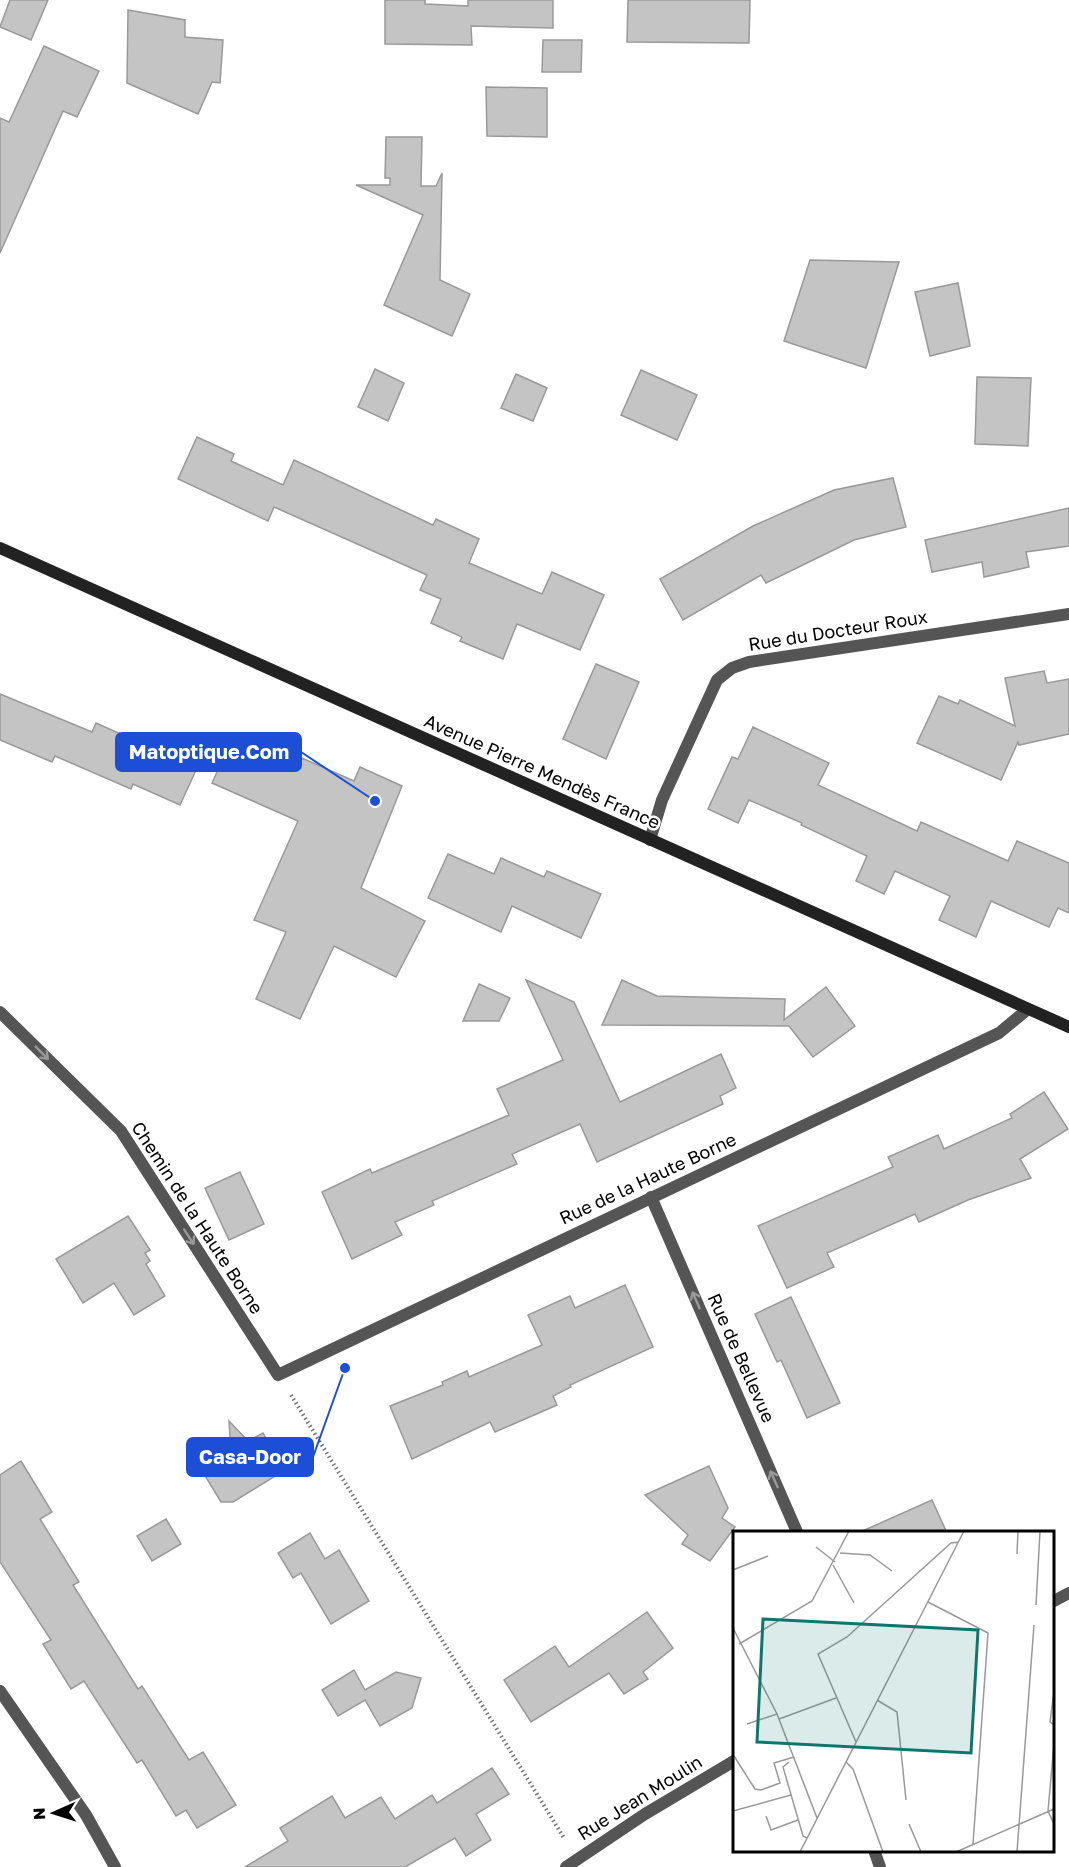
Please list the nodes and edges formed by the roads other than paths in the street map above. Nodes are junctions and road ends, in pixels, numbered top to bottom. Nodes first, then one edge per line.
1 (0, 548) edge
2 (1069, 614) edge
3 (650, 840) junction
4 (1028, 1009) junction
5 (0, 1012) edge
6 (1069, 1027) edge
7 (651, 1197) junction
8 (278, 1375) joint
9 (796, 1531) edge
10 (1069, 1593) edge
11 (1054, 1601) edge
12 (0, 1691) edge
13 (733, 1762) edge
14 (874, 1852) edge
15 (115, 1867) edge
16 (566, 1867) edge
17 (880, 1867) edge

1 - 3 main road, Avenue Pierre Mendès France
2 - 3 street, Rue du Docteur Roux
3 - 4 main road, Avenue Pierre Mendès France
4 - 6 main road, Avenue Pierre Mendès France
4 - 7 street, Rue de la Haute Borne
5 -> 8 street, Chemin de la Haute Borne
7 - 8 street, Rue de la Haute Borne
9 -> 7 street, Rue de Bellevue
10 - 11 street
12 - 15 street
13 - 16 street, Rue Jean Moulin
14 - 17 street

